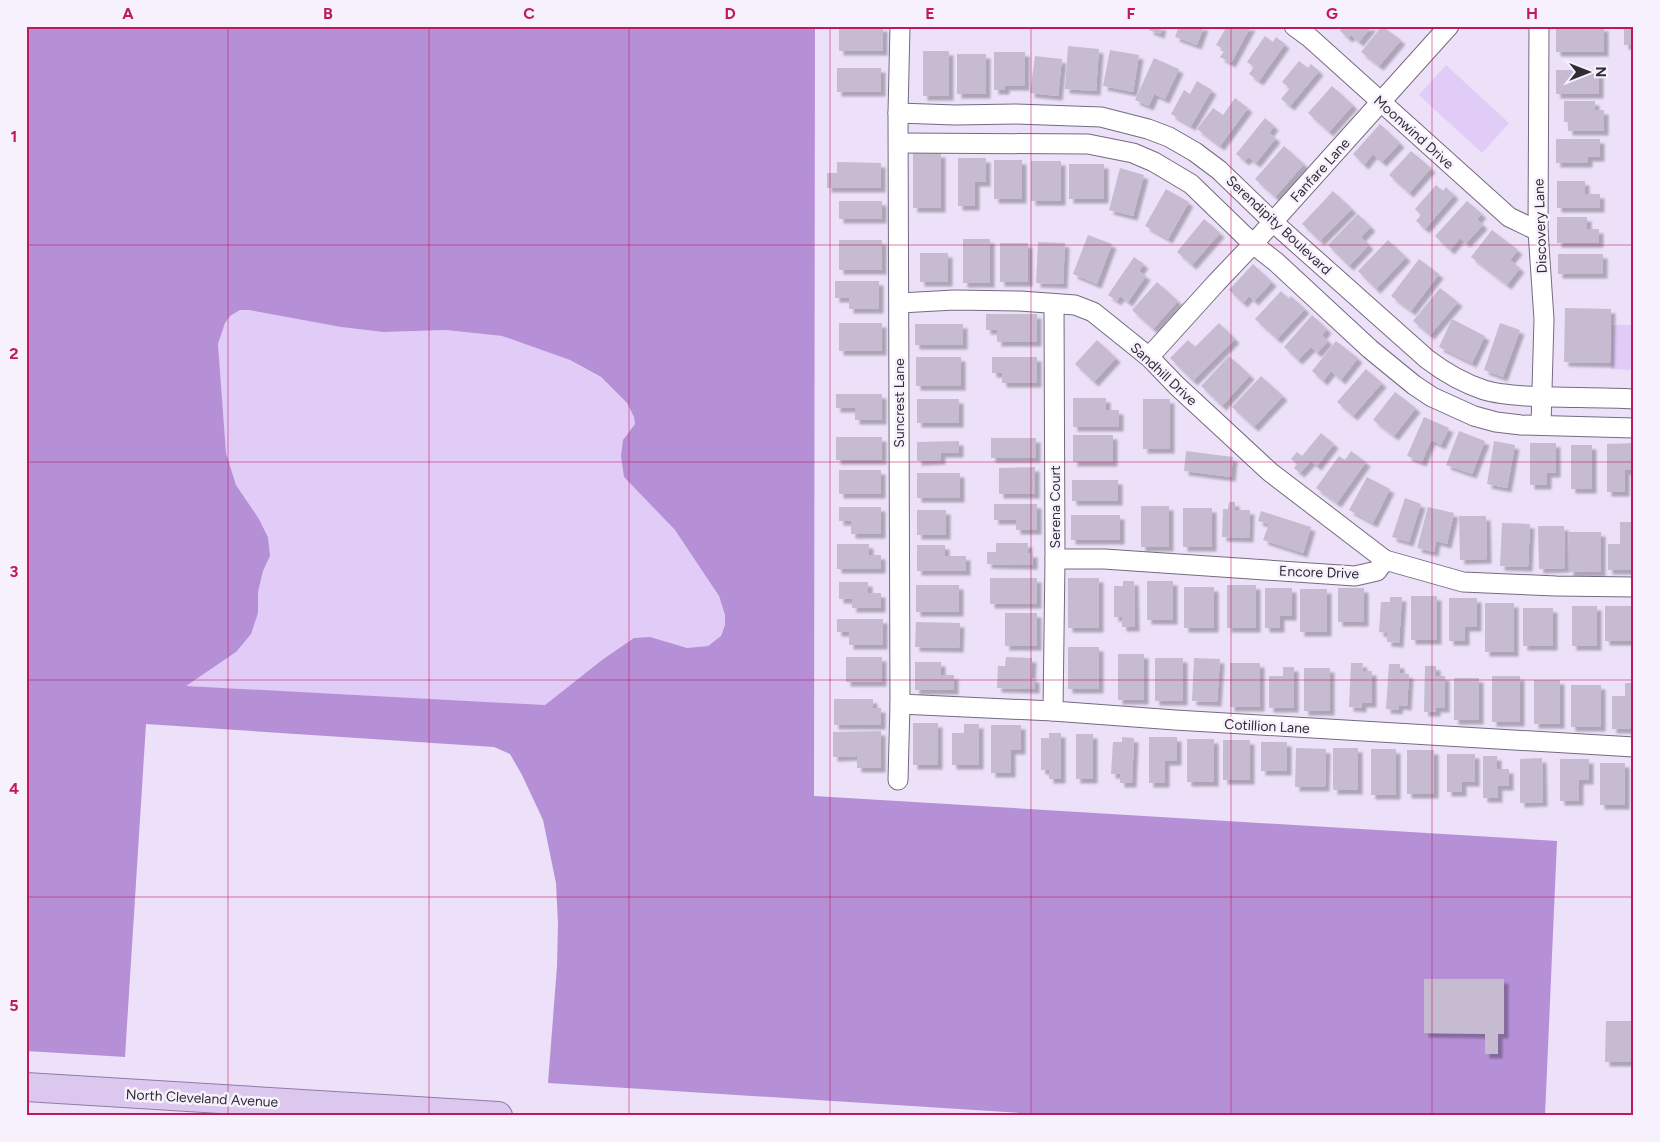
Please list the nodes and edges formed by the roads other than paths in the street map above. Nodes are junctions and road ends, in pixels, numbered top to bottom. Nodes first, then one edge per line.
1 (900, 26) edge
2 (1294, 26) edge
3 (1449, 26) edge
4 (1539, 26) edge
5 (1380, 102) junction
6 (898, 113) junction
7 (899, 143) junction
8 (1273, 222) junction
9 (1538, 231) junction
10 (1254, 244) junction
11 (900, 303) junction
12 (1054, 304) junction
13 (1149, 358) junction
14 (1542, 397) junction
15 (1634, 398) edge
16 (1541, 425) junction
17 (1634, 428) edge
18 (1055, 558) junction
19 (1385, 560) junction
20 (1634, 587) edge
21 (900, 704) junction
22 (1053, 711) junction
23 (1634, 748) edge
24 (898, 780) dead end
25 (26, 1087) edge
26 (498, 1116) edge

1 - 6 street, Suncrest Lane
2 - 5 street, Moonwind Drive
3 - 5 street, Fanfare Lane
4 - 9 street, Discovery Lane
5 - 8 street, Fanfare Lane
5 - 9 street, Moonwind Drive
6 - 7 street, Suncrest Lane
6 - 8 street, Serendipity Boulevard
7 - 10 street, Serendipity Boulevard
7 - 11 street, Suncrest Lane
8 - 10 street, Fanfare Lane
8 - 14 street, Serendipity Boulevard
9 - 14 street, Discovery Lane
10 - 13 street, Fanfare Lane
10 - 16 street, Serendipity Boulevard
11 - 12 street, Sandhill Drive
11 - 21 street, Suncrest Lane
12 - 13 street, Sandhill Drive
12 - 18 street, Serena Court
13 - 19 street, Sandhill Drive
14 - 15 street, Serendipity Boulevard
14 - 16 street, Discovery Lane
16 - 17 street, Serendipity Boulevard
18 - 19 street, Encore Drive
18 - 22 street, Serena Court
19 - 20 street
21 - 22 street, Cotillion Lane
21 - 24 street, Suncrest Lane
22 - 23 street, Cotillion Lane
25 - 26 main road, North Cleveland Avenue

